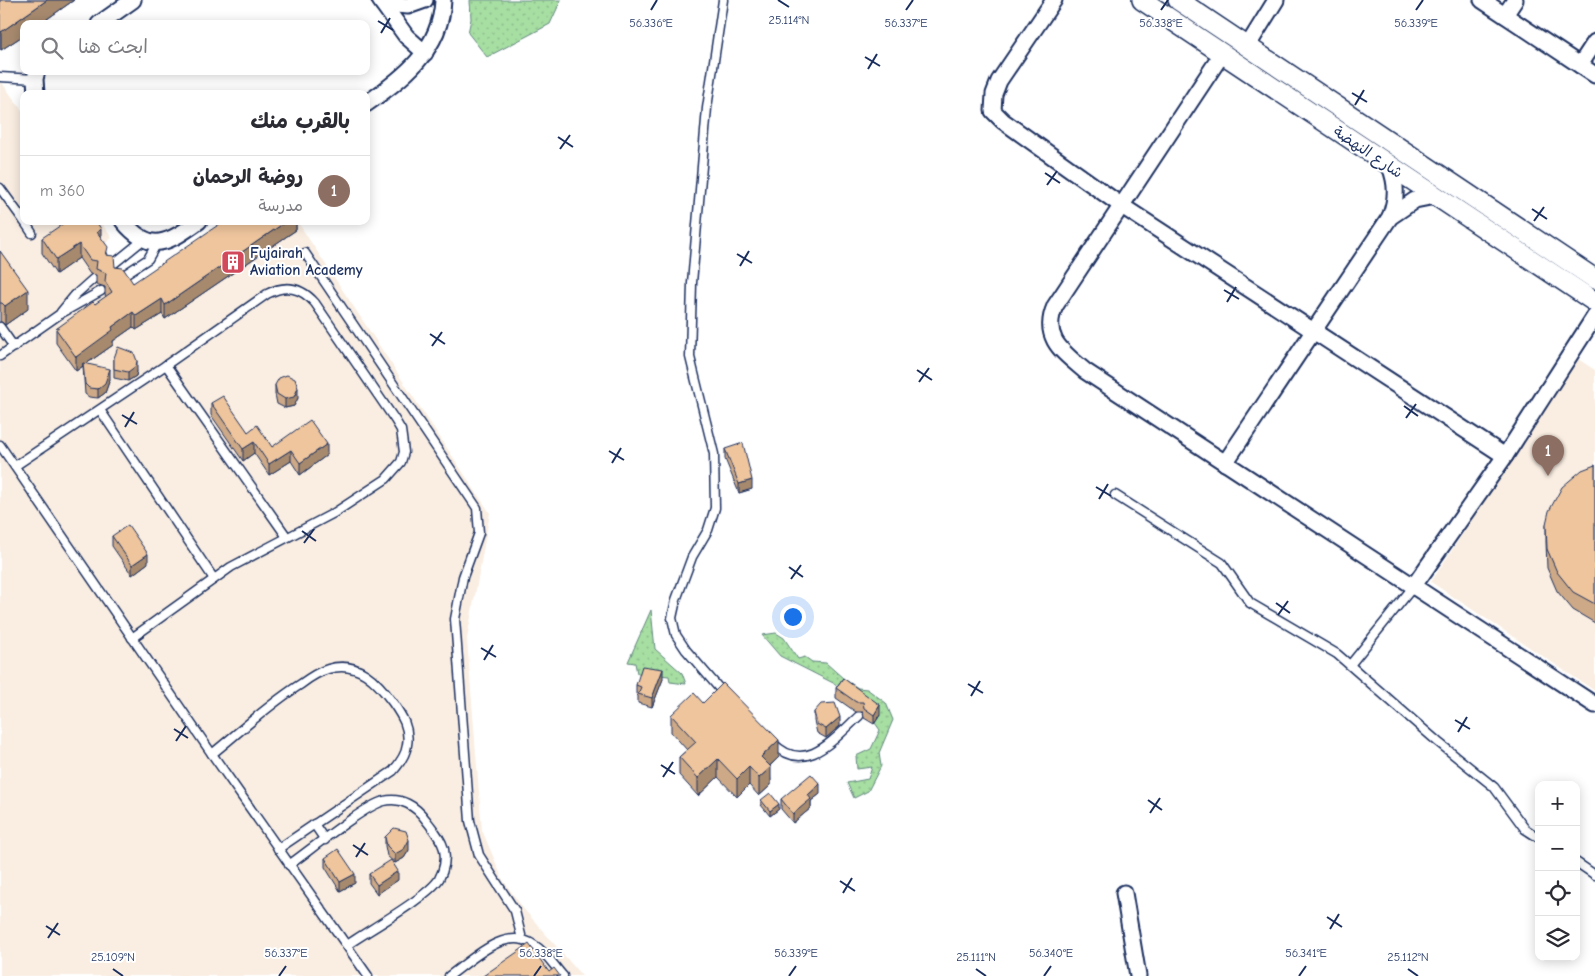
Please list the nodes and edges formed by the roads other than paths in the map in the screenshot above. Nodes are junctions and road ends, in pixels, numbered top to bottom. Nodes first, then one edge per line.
1 (134, 0) edge
2 (425, 0) edge
3 (443, 0) edge
4 (723, 0) edge
5 (1054, 0) edge
6 (1142, 0) edge
7 (1178, 0) edge
8 (1276, 0) edge
9 (1482, 0) edge
10 (1515, 0) edge
11 (381, 2) edge
12 (1505, 15) junction
13 (105, 20) edge
14 (1595, 42) edge
15 (1248, 46) junction
16 (426, 52) junction
17 (1222, 54) junction
18 (1580, 65) junction
19 (1595, 75) edge
20 (0, 77) edge
21 (36, 82) edge
22 (370, 101) edge
23 (1390, 166) junction
24 (0, 188) edge
25 (1435, 196) junction
26 (1122, 206) junction
27 (20, 216) edge
28 (1390, 217) junction
29 (27, 225) edge
30 (126, 225) edge
31 (193, 225) edge
32 (32, 233) dead end
33 (150, 242) junction
34 (305, 253) dead end
35 (111, 266) edge
36 (120, 278) edge
37 (1594, 278) edge
38 (93, 279) dead end
39 (102, 290) dead end
40 (1595, 302) edge
41 (60, 314) junction
42 (1595, 316) edge
43 (0, 327) edge
44 (1314, 331) junction
45 (14, 347) junction
46 (0, 356) edge
47 (166, 365) junction
48 (100, 410) junction
49 (0, 445) edge
50 (1505, 456) junction
51 (1225, 464) junction
52 (15, 466) junction
53 (1115, 495) dead end
54 (287, 537) junction
55 (214, 579) junction
56 (1413, 587) junction
57 (132, 638) junction
58 (1350, 664) junction
59 (728, 698) edge
60 (1595, 705) edge
61 (860, 716) dead end
62 (768, 738) edge
63 (212, 754) junction
64 (314, 824) junction
65 (1535, 835) edge
66 (324, 840) junction
67 (278, 849) junction
68 (289, 865) junction
69 (1580, 865) edge
70 (1595, 875) edge
71 (1124, 893) dead end
72 (522, 940) junction
73 (347, 945) junction
74 (368, 976) edge
75 (450, 976) edge
76 (563, 976) edge
77 (1138, 976) edge

1 - 13 street
2 - 11 street
3 - 16 street
4 - 59 lane
5 - 26 street
6 - 17 street, شارع النهضة
7 - 15 street, شارع النهضة
8 - 15 street
9 - 12 street
10 - 12 street
11 - 16 street
12 - 18 street
14 - 18 street
15 - 37 street, شارع النهضة
16 - 22 street
17 - 23 street, شارع النهضة
17 - 26 street
18 - 19 street
20 - 21 lane
23 - 25 street, شارع النهضة
23 - 28 street
24 - 27 lane
25 - 28 street
25 - 40 street, شارع النهضة
26 - 44 street
26 - 51 street
28 - 44 street
29 - 32 lane
30 - 33 street
31 - 33 street
33 - 35 lane
33 - 36 lane
34 - 72 lane
38 - 41 lane
39 - 41 lane
41 - 45 lane
42 - 50 street
43 - 45 lane
44 - 50 street
44 - 51 street
45 - 46 lane
47 - 48 lane
47 - 54 lane
47 - 54 lane
48 - 52 lane
48 - 55 lane
49 - 52 lane
50 - 56 street
51 - 56 street
52 - 57 lane
53 - 58 lane
54 - 55 lane
55 - 57 lane
56 - 58 lane
56 - 60 street
57 - 63 lane
58 - 65 lane
61 - 62 lane
63 - 64 lane
63 - 67 lane
64 - 66 lane
64 - 67 lane
66 - 68 lane
66 - 73 lane
67 - 68 lane
68 - 73 lane
69 - 70 lane
71 - 77 street
72 - 75 lane
72 - 76 lane
73 - 74 lane

